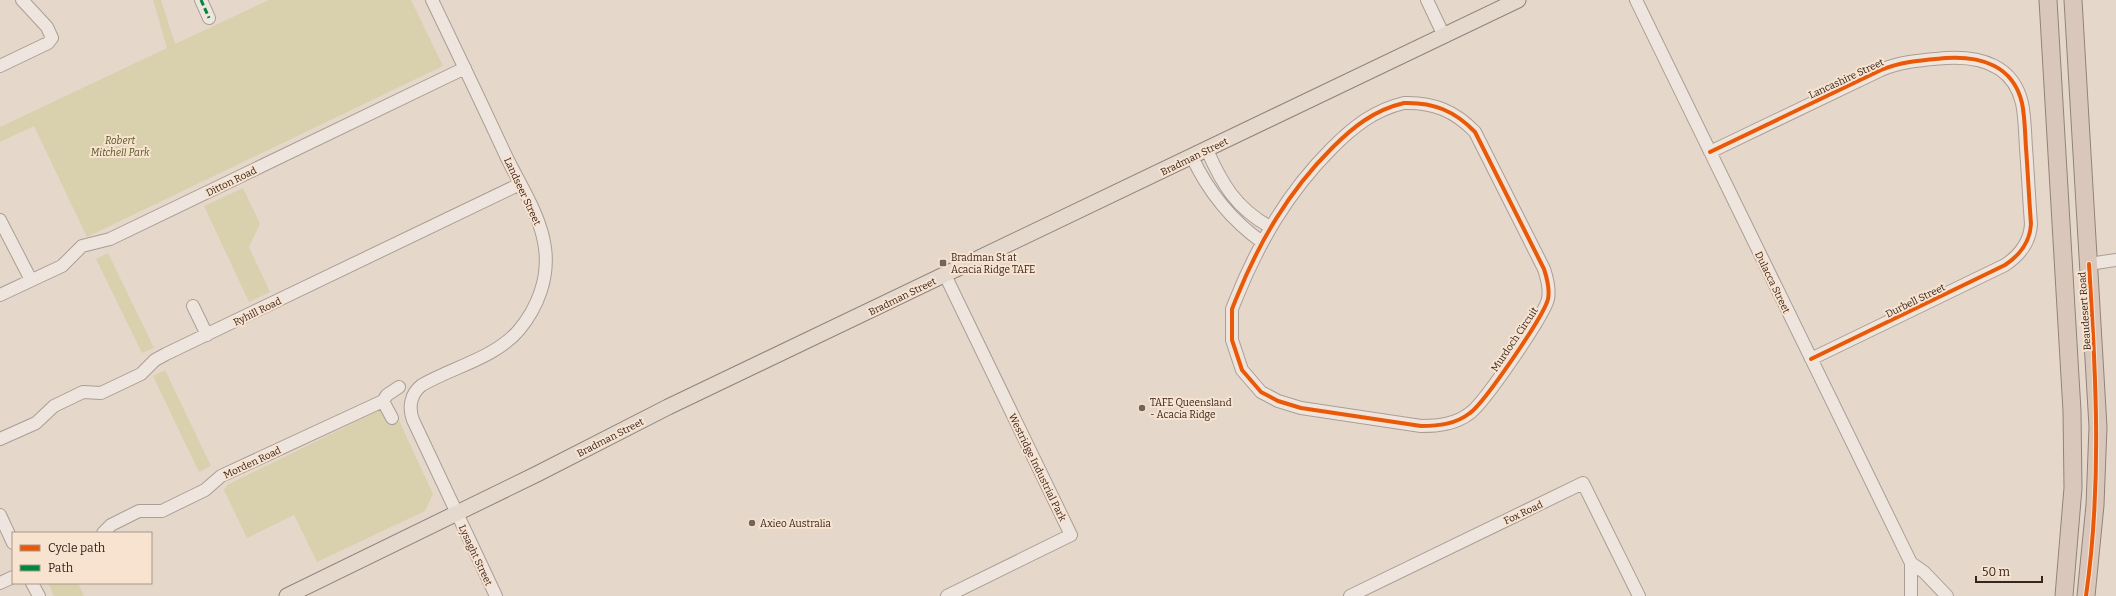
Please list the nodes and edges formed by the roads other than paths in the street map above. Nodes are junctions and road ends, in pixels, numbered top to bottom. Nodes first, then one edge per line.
1 (22, 0) edge
2 (201, 0) edge
3 (432, 0) edge
4 (1427, 0) edge
5 (1518, 0) edge
6 (1636, 0) edge
7 (2048, 0) edge
8 (2074, 0) edge
9 (209, 18) dead end
10 (1444, 36) junction
11 (0, 66) edge
12 (465, 68) junction
13 (1207, 150) junction
14 (1710, 152) junction
15 (1192, 157) junction
16 (520, 184) junction
17 (0, 220) edge
18 (1270, 227) junction
19 (1262, 242) junction
20 (2023, 249) joint
21 (2116, 260) edge
22 (2089, 264) junction
23 (945, 275) junction
24 (31, 280) junction
25 (0, 294) edge
26 (193, 306) dead end
27 (207, 335) junction
28 (1811, 359) junction
29 (399, 387) dead end
30 (383, 401) junction
31 (392, 418) dead end
32 (0, 439) edge
33 (457, 513) junction
34 (0, 516) edge
35 (104, 532) edge
36 (12, 541) edge
37 (1911, 564) junction
38 (12, 577) edge
39 (0, 583) edge
40 (33, 584) edge
41 (39, 596) edge
42 (288, 596) edge
43 (496, 596) edge
44 (947, 596) edge
45 (1350, 596) edge
46 (1639, 596) edge
47 (1911, 596) edge
48 (1947, 596) edge
49 (2064, 596) edge
50 (2086, 596) edge

1 - 11 street
2 - 9 street
3 - 12 street, Landseer Street
4 - 10 street
5 - 10 main road, Bradman Street
6 - 14 street, Dulacca Street
7 - 49 highway, Beaudesert Road
8 - 22 highway, Beaudesert Road
10 - 13 main road, Bradman Street
12 - 16 street, Landseer Street
12 - 24 street, Ditton Road
13 - 15 main road, Bradman Street
13 - 18 street
14 - 20 street, Lancashire Street
14 - 28 street, Dulacca Street
15 - 19 street
15 - 23 main road, Bradman Street
16 - 27 street, Ryhill Road
16 - 33 street, Landseer Street
17 - 24 street
18 - 19 street, Murdoch Circuit
18 - 19 street, Murdoch Circuit
20 - 28 street, Durbell Street
21 - 22 street
22 - 50 highway, Beaudesert Road
23 - 33 main road, Bradman Street
23 - 44 street, Westridge Industrial Park
24 - 25 street, Ditton Road
26 - 27 street
27 - 32 street, Ryhill Road
28 - 37 street, Dulacca Street
29 - 30 street, Morden Road
30 - 31 street
30 - 35 street, Morden Road
33 - 42 main road, Bradman Street
33 - 43 street, Lysaght Street
34 - 36 street
37 - 47 street, Dulacca Street
37 - 48 street, Dulacca Street
38 - 39 street
40 - 41 street
45 - 46 street, Fox Road

